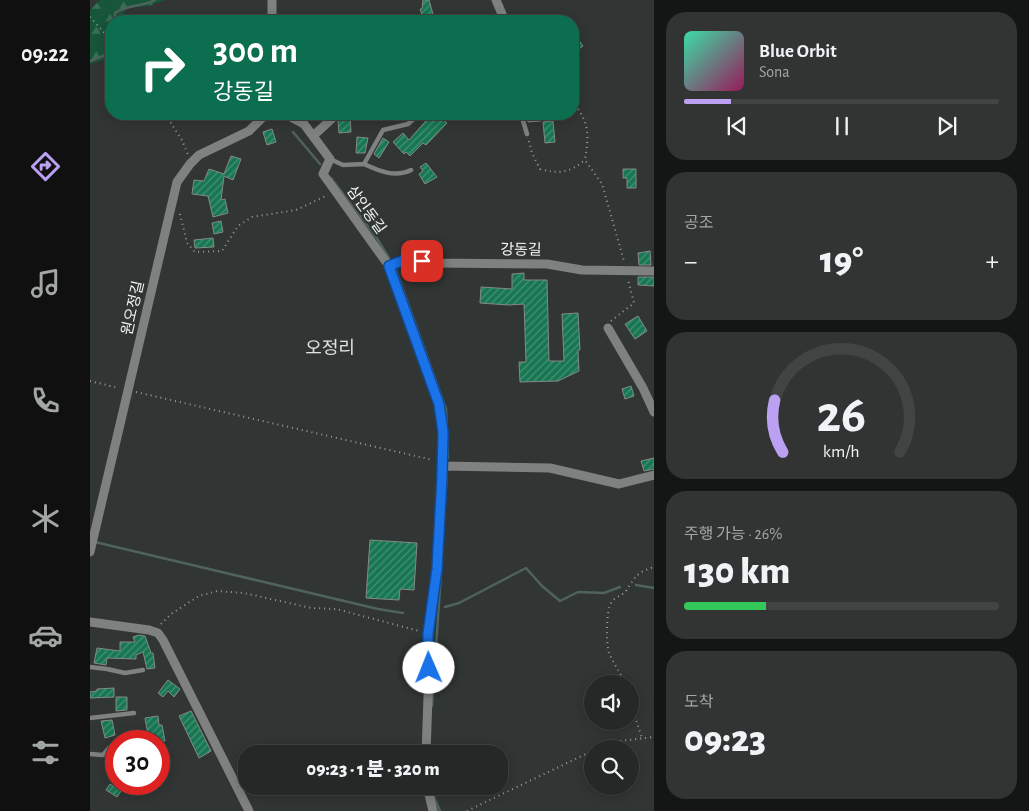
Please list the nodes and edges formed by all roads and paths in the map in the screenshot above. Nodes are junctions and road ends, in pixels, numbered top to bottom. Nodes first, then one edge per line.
1 (272, 0) edge
2 (496, 0) edge
3 (272, 15) edge
4 (502, 15) edge
5 (90, 17) edge
6 (105, 33) edge
7 (579, 112) edge
8 (169, 120) edge
9 (260, 120) edge
10 (296, 120) edge
11 (330, 120) edge
12 (412, 120) edge
13 (524, 120) edge
14 (527, 134) joint
15 (313, 136) junction
16 (330, 159) junction
17 (585, 160) junction
18 (190, 164) junction
19 (364, 164) junction
20 (411, 170) dead end
21 (336, 191) junction
22 (179, 212) dead end
23 (389, 266) junction
24 (626, 271) junction
25 (654, 272) edge
26 (608, 328) joint
27 (90, 381) edge
28 (128, 390) junction
29 (654, 412) edge
30 (443, 464) junction
31 (654, 475) edge
32 (90, 551) edge
33 (654, 567) edge
34 (90, 622) edge
35 (154, 631) junction
36 (428, 634) junction
37 (90, 667) edge
38 (144, 670) dead end
39 (621, 675) edge
40 (134, 713) dead end
41 (90, 718) edge
42 (639, 729) edge
43 (654, 737) edge
44 (642, 738) junction
45 (626, 740) edge
46 (426, 745) edge
47 (105, 753) edge
48 (90, 754) edge
49 (584, 755) edge
50 (430, 795) edge
51 (249, 811) edge
52 (434, 811) edge
53 (467, 811) edge

1 - 3 street
2 - 4 street
5 - 6 path
7 - 17 path
8 - 18 path
9 - 18 street, 원오정길
10 - 15 street
11 - 15 street
12 - 19 lane
13 - 14 lane
14 - 17 path
15 - 16 street
16 - 19 lane
16 - 21 street, 삼인동길
17 - 24 path
18 - 28 street, 원오정길
19 - 20 lane
21 - 22 path
21 - 23 street, 삼인동길
23 - 24 street, 강동길
23 - 30 street, 삼인동길
24 - 25 street, 강동길
24 - 26 path
26 - 29 street
27 - 28 path
28 - 30 path
28 - 32 street, 원오정길
30 - 31 street
30 - 36 street, 삼인동길
33 - 39 path
34 - 35 street
35 - 36 path
35 - 51 street
36 - 46 street, 삼인동길
37 - 38 lane
40 - 41 lane
42 - 44 path
43 - 44 path
44 - 45 path
47 - 48 lane
49 - 53 path
50 - 52 street

